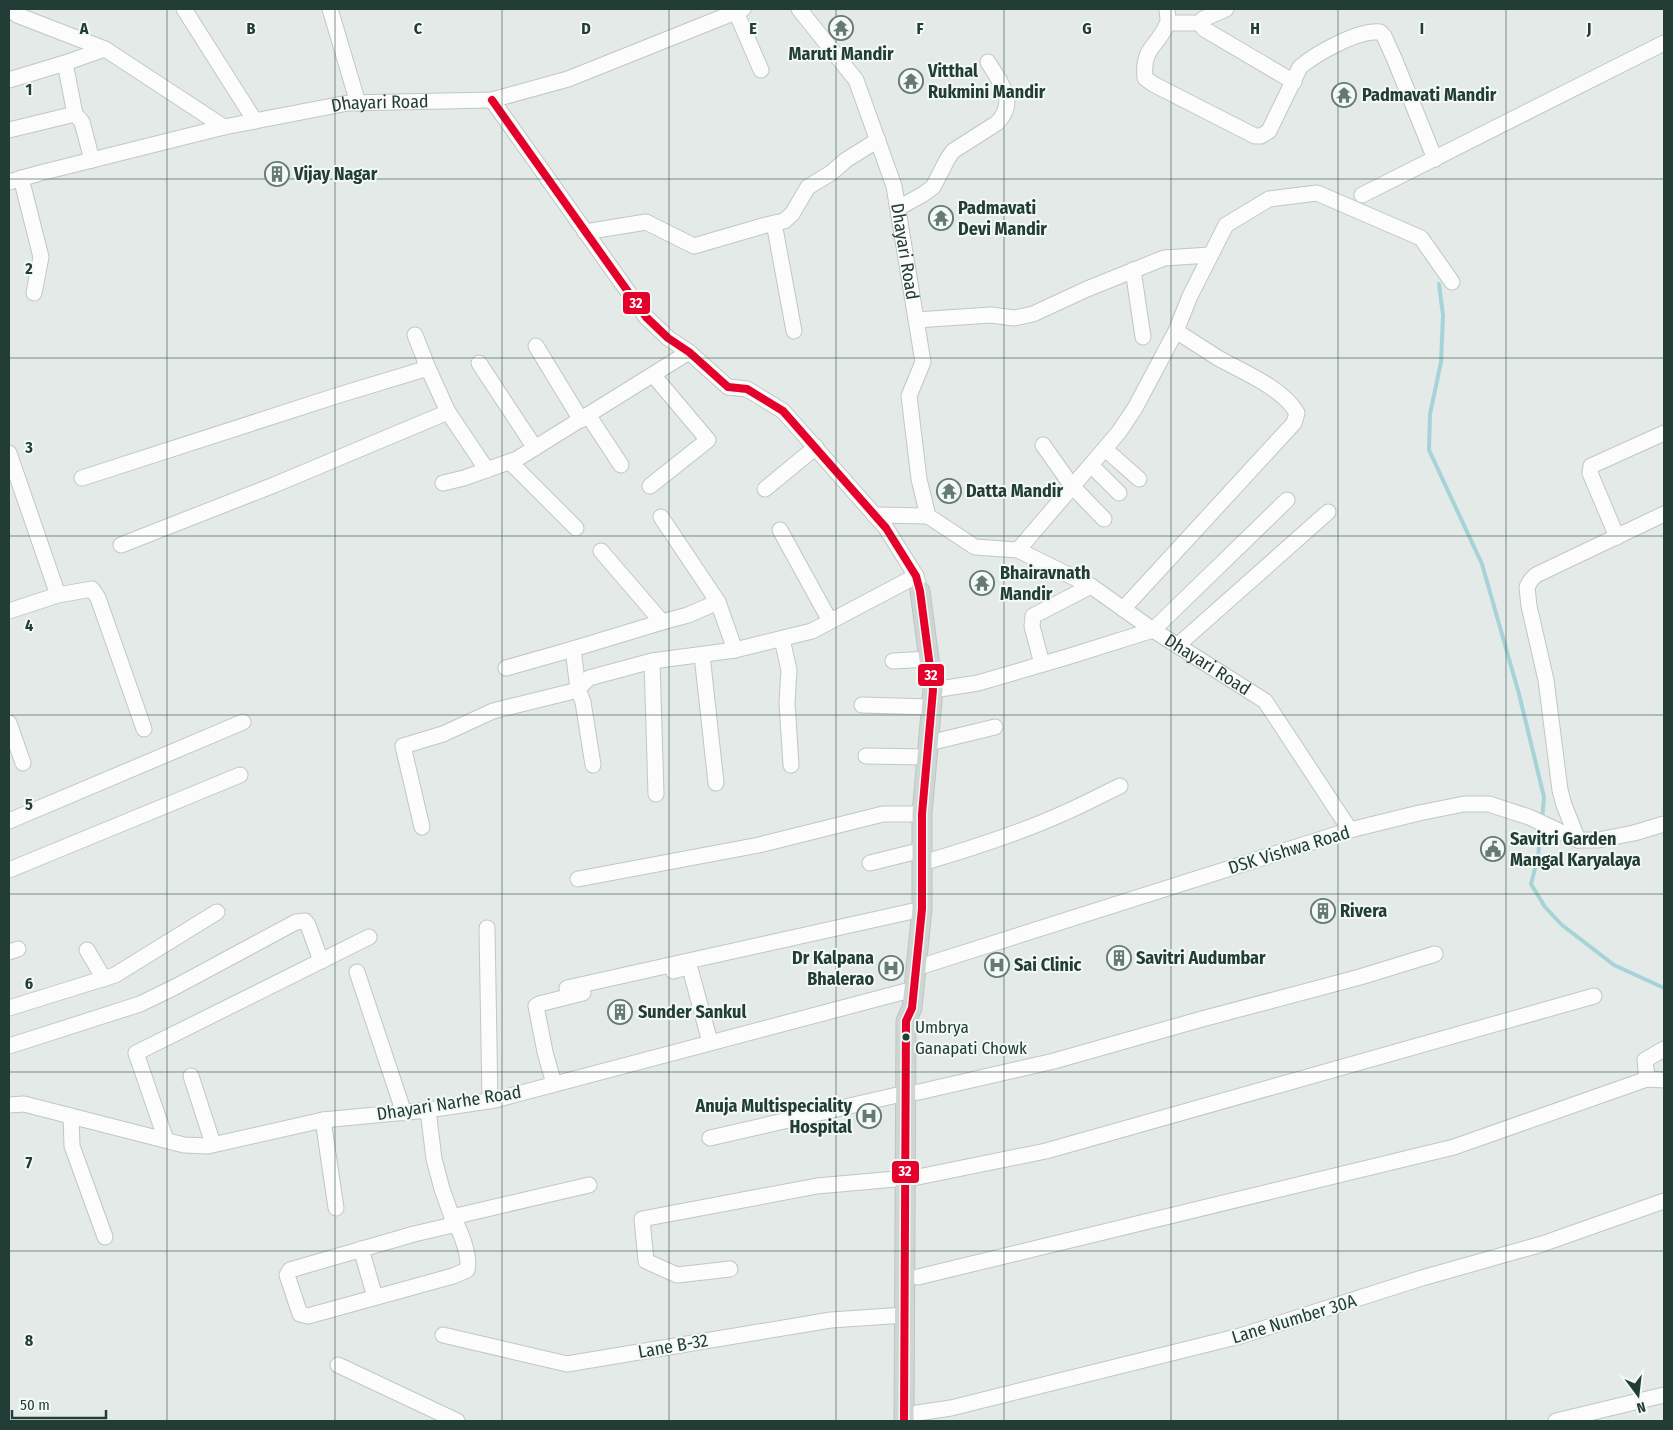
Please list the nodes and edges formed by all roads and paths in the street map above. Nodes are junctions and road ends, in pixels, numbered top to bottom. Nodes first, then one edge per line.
1 (184, 9) edge
2 (330, 9) edge
3 (799, 9) edge
4 (1226, 9) edge
5 (740, 10) edge
6 (12, 14) edge
7 (1168, 16) edge
8 (1200, 23) junction
9 (1664, 43) edge
10 (105, 49) junction
11 (988, 62) dead end
12 (65, 63) junction
13 (761, 70) dead end
14 (9, 80) edge
15 (1294, 82) junction
16 (492, 100) junction
17 (358, 102) junction
18 (75, 114) junction
19 (255, 121) junction
20 (224, 127) junction
21 (9, 130) edge
22 (878, 140) junction
23 (1435, 158) junction
24 (92, 160) junction
25 (15, 180) edge
26 (1362, 195) dead end
27 (898, 208) junction
28 (774, 223) junction
29 (586, 232) junction
30 (1210, 255) junction
31 (1132, 270) junction
32 (1452, 282) dead end
33 (34, 293) dead end
34 (916, 320) junction
35 (794, 331) dead end
36 (1176, 331) junction
37 (415, 335) dead end
38 (1143, 337) dead end
39 (536, 346) dead end
40 (689, 352) junction
41 (479, 363) dead end
42 (428, 368) junction
43 (654, 376) junction
44 (448, 412) junction
45 (584, 418) junction
46 (1664, 433) edge
47 (1043, 445) dead end
48 (816, 447) junction
49 (535, 448) junction
50 (1105, 448) junction
51 (9, 454) edge
52 (510, 462) junction
53 (621, 465) dead end
54 (1090, 466) junction
55 (487, 470) junction
56 (82, 478) dead end
57 (1139, 479) dead end
58 (443, 483) dead end
59 (650, 486) dead end
60 (1072, 486) junction
61 (765, 489) dead end
62 (1119, 493) dead end
63 (1287, 500) dead end
64 (1328, 512) dead end
65 (1664, 514) edge
66 (874, 515) junction
67 (928, 516) junction
68 (661, 517) dead end
69 (1104, 519) dead end
70 (576, 528) dead end
71 (780, 530) dead end
72 (1617, 536) junction
73 (121, 545) dead end
74 (1018, 550) junction
75 (601, 551) dead end
76 (918, 583) junction
77 (1091, 586) junction
78 (58, 595) junction
79 (718, 602) junction
80 (1123, 609) junction
81 (9, 611) edge
82 (662, 622) junction
83 (830, 622) junction
84 (1153, 630) junction
85 (782, 639) junction
86 (1178, 645) junction
87 (572, 649) junction
88 (736, 650) junction
89 (702, 655) junction
90 (930, 659) junction
91 (652, 661) junction
92 (893, 661) dead end
93 (1042, 664) junction
94 (506, 668) dead end
95 (578, 689) junction
96 (932, 698) junction
97 (862, 706) dead end
98 (243, 722) dead end
99 (9, 724) edge
100 (996, 727) dead end
101 (144, 729) dead end
102 (928, 750) junction
103 (866, 756) dead end
104 (22, 763) dead end
105 (791, 764) dead end
106 (593, 765) dead end
107 (240, 775) dead end
108 (716, 783) dead end
109 (1120, 786) dead end
110 (656, 794) dead end
111 (922, 814) junction
112 (9, 821) edge
113 (1664, 824) edge
114 (422, 827) dead end
115 (1350, 830) junction
116 (1571, 838) junction
117 (922, 857) junction
118 (870, 863) dead end
119 (9, 870) edge
120 (578, 879) dead end
121 (922, 909) junction
122 (217, 912) dead end
123 (487, 928) dead end
124 (369, 937) dead end
125 (88, 950) dead end
126 (1435, 954) dead end
127 (320, 961) junction
128 (916, 968) junction
129 (357, 972) dead end
130 (104, 979) junction
131 (567, 988) dead end
132 (914, 989) junction
133 (1594, 996) dead end
134 (9, 1008) edge
135 (710, 1042) junction
136 (9, 1046) edge
137 (1664, 1049) edge
138 (191, 1076) dead end
139 (1647, 1079) junction
140 (1664, 1080) edge
141 (554, 1084) junction
142 (912, 1093) junction
143 (490, 1100) junction
144 (9, 1105) edge
145 (428, 1110) junction
146 (404, 1113) junction
147 (71, 1116) junction
148 (323, 1120) junction
149 (710, 1138) dead end
150 (166, 1140) junction
151 (213, 1144) junction
152 (912, 1177) junction
153 (589, 1185) dead end
154 (1664, 1201) edge
155 (336, 1208) dead end
156 (455, 1221) junction
157 (105, 1238) dead end
158 (361, 1249) junction
159 (730, 1269) dead end
160 (918, 1276) junction
161 (375, 1297) junction
162 (905, 1315) junction
163 (443, 1335) dead end
164 (338, 1365) dead end
165 (1664, 1395) edge
166 (913, 1419) edge
167 (457, 1421) edge
168 (1556, 1421) edge

1 - 19 street
2 - 17 street
3 - 22 street, Dhayari Road
4 - 8 street
5 - 13 street
5 - 16 street, Dhayari Road
6 - 10 street
7 - 8 street
7 - 15 street
8 - 15 street
9 - 23 street
10 - 12 street
10 - 20 street
11 - 27 street
12 - 14 street
12 - 18 street
15 - 23 street
16 - 17 street, Dhayari Road
16 - 29 street
17 - 19 street, Dhayari Road
18 - 21 street
18 - 24 street
19 - 20 street, Dhayari Road
20 - 24 street, Dhayari Road
22 - 27 street, Dhayari Road
22 - 28 street
23 - 26 street
24 - 25 street, Dhayari Road
25 - 33 street
27 - 34 street, Dhayari Road
28 - 29 street
28 - 35 street
29 - 40 street
30 - 31 street
30 - 32 street
30 - 36 street
31 - 34 street
31 - 38 street
34 - 67 street, Dhayari Road
36 - 50 street
36 - 80 street
37 - 42 street
39 - 45 street
40 - 43 street
40 - 48 street
41 - 49 street
42 - 44 street
42 - 56 street
43 - 45 street
43 - 59 street
44 - 55 street
44 - 73 street
45 - 49 street
45 - 53 street
46 - 72 street
47 - 60 street
48 - 61 street
48 - 66 street
49 - 52 street
50 - 54 street
50 - 57 street
51 - 78 street
52 - 55 street
52 - 70 street
54 - 60 street
54 - 62 street
55 - 58 street
60 - 69 street
60 - 74 street
63 - 84 street
64 - 86 street
65 - 72 street
66 - 67 street
66 - 76 street
67 - 74 street, Dhayari Road
68 - 79 street
71 - 83 street
72 - 116 street
74 - 77 street, Dhayari Road
75 - 82 street
76 - 83 street
76 - 90 main road
77 - 80 street, Dhayari Road
77 - 93 street
78 - 81 street
78 - 101 street
79 - 82 street
79 - 88 street
80 - 84 street, Dhayari Road
82 - 87 street
83 - 85 street
84 - 86 street, Dhayari Road
84 - 93 street
85 - 88 street
85 - 105 street
86 - 115 street, Dhayari Road
87 - 94 street
87 - 95 street
88 - 89 street
89 - 91 street
89 - 108 street
90 - 92 street
90 - 96 main road
91 - 95 street
91 - 110 street
93 - 96 street
95 - 106 street
95 - 114 street
96 - 97 street
96 - 102 main road
98 - 112 street
99 - 104 street
100 - 102 street
102 - 103 street
102 - 111 main road
107 - 119 street
109 - 117 street
111 - 117 main road
111 - 120 street
113 - 116 street, DSK Vishwa Road
115 - 116 street, DSK Vishwa Road
115 - 128 street, DSK Vishwa Road
117 - 118 street
117 - 121 main road
121 - 128 main road
121 - 131 street
122 - 130 street
123 - 143 street
124 - 127 street
125 - 130 street
126 - 142 street
127 - 136 street
127 - 150 street
128 - 132 main road
129 - 146 street
130 - 134 street
132 - 135 street, Dhayari Narhe Road
132 - 142 main road
133 - 152 street
135 - 141 street, Dhayari Narhe Road
135 - 141 street
137 - 139 street
138 - 151 street
139 - 140 street
139 - 160 street
141 - 143 street, Dhayari Narhe Road
142 - 149 street
142 - 152 main road
143 - 145 street, Dhayari Narhe Road
144 - 147 street, Dhayari Narhe Road
145 - 146 street, Dhayari Narhe Road
145 - 156 street
146 - 148 street, Dhayari Narhe Road
147 - 150 street, Dhayari Narhe Road
147 - 157 street
148 - 151 street, Dhayari Narhe Road
148 - 155 street
150 - 151 street, Dhayari Narhe Road
152 - 159 street
152 - 160 main road
152 - 162 main road
153 - 156 street
154 - 166 street, Lane Number 30A
156 - 158 street
156 - 161 street
158 - 161 street
158 - 161 street
160 - 166 main road
162 - 163 street, Lane B-32
162 - 166 main road
164 - 167 street
165 - 168 street

